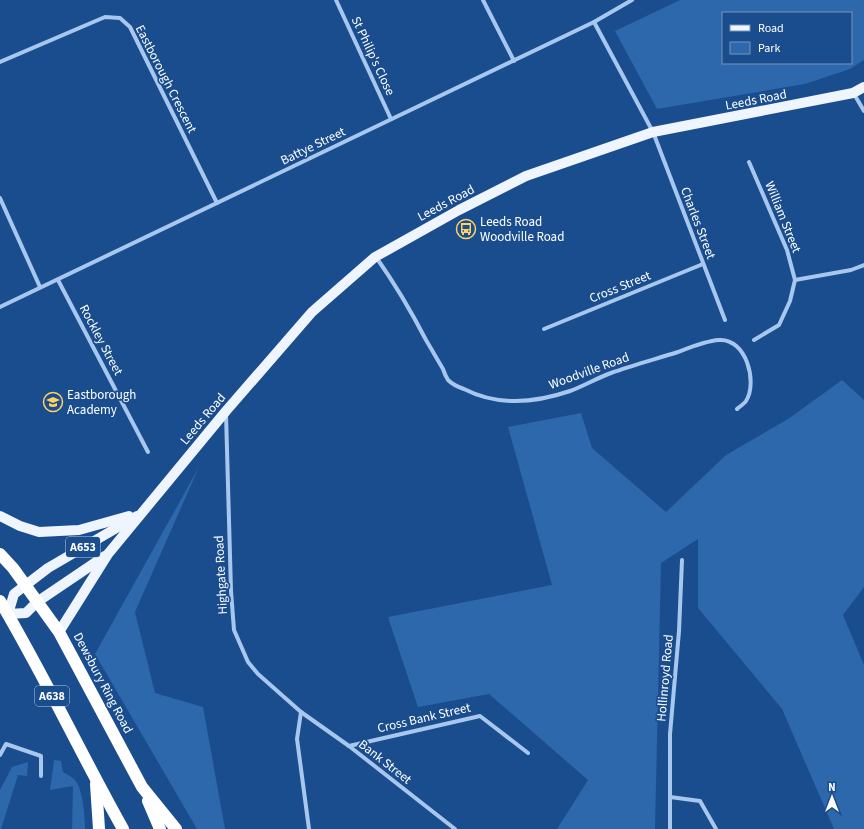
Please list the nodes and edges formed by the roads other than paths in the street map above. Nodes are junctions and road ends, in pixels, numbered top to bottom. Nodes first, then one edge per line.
1 (336, 0) edge
2 (483, 0) edge
3 (632, 0) edge
4 (594, 22) junction
5 (514, 61) junction
6 (0, 62) edge
7 (864, 87) edge
8 (854, 93) junction
9 (864, 111) edge
10 (391, 120) junction
11 (653, 132) junction
12 (749, 162) dead end
13 (0, 198) edge
14 (217, 203) junction
15 (375, 257) junction
16 (703, 264) junction
17 (864, 265) edge
18 (58, 280) junction
19 (795, 280) junction
20 (40, 287) junction
21 (0, 307) edge
22 (725, 320) dead end
23 (544, 329) dead end
24 (754, 340) dead end
25 (737, 410) dead end
26 (226, 411) junction
27 (148, 452) dead end
28 (144, 512) junction
29 (0, 516) edge
30 (0, 554) edge
31 (108, 554) junction
32 (682, 560) dead end
33 (25, 585) junction
34 (0, 601) edge
35 (37, 602) junction
36 (8, 614) junction
37 (59, 632) junction
38 (301, 712) junction
39 (349, 746) junction
40 (528, 753) dead end
41 (0, 756) edge
42 (41, 776) dead end
43 (96, 780) junction
44 (142, 787) junction
45 (670, 797) junction
46 (99, 829) edge
47 (123, 829) edge
48 (160, 829) edge
49 (176, 829) edge
50 (310, 829) edge
51 (455, 829) edge
52 (670, 829) edge
53 (716, 829) edge

1 - 10 street, St Philip's Close
2 - 5 street
3 - 4 street, Battye Street
4 - 5 street, Battye Street
4 - 11 street, Charles Street
5 - 10 street, Battye Street
6 - 14 street, Eastborough Crescent
7 - 8 main road, Leeds Road / A653
8 - 9 street
8 - 11 main road, Leeds Road / A653
10 - 14 street, Battye Street
11 - 15 main road, Leeds Road / A653
11 - 16 street, Charles Street
12 - 19 street, William Street
13 - 20 street
14 - 18 street, Battye Street
15 - 25 street, Woodville Road
15 - 26 main road, Leeds Road / A653
16 - 22 street, Charles Street
16 - 23 street, Cross Street
17 - 19 street
18 - 20 street, Battye Street
18 - 27 street, Rockley Street
19 - 24 street, William Street
20 - 21 street, Battye Street
26 - 28 main road, Leeds Road / A653
26 - 38 street, Highgate Road
28 - 29 main road
28 - 31 main road, Leeds Road / A653
28 - 33 main road, Leeds Road / A653
30 - 33 highway, Dewsbury Ring Road / A638
31 - 35 main road, Leeds Road / A653
31 - 37 main road, Leeds Road / A653
32 - 45 street, Hollinroyd Road
33 - 35 highway, Dewsbury Ring Road / A638
33 - 36 main road, Leeds Road / A653
34 - 36 highway, A638
35 - 36 main road, Leeds Road / A653
35 - 37 highway, Dewsbury Ring Road / A638
36 - 43 highway, A638
37 - 44 highway, Dewsbury Ring Road / A638
38 - 39 street, Bank Street
38 - 50 street
39 - 40 street, Cross Bank Street
39 - 51 street, Bank Street
41 - 42 street
43 - 46 highway
43 - 47 highway, A638
44 - 48 highway, A638
44 - 49 highway, Dewsbury Ring Road / A638
45 - 52 street, Hollinroyd Road
45 - 53 street

